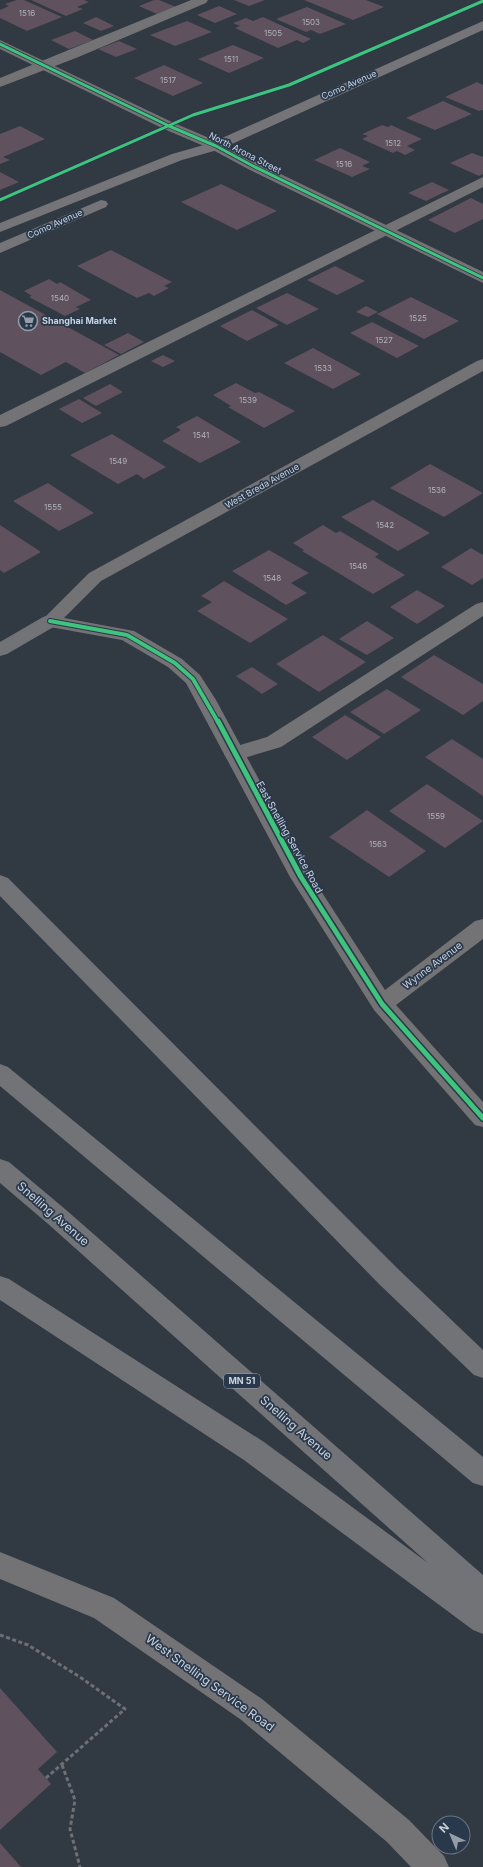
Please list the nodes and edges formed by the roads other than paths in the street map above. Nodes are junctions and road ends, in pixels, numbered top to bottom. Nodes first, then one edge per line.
1 (202, 0) edge
2 (483, 25) edge
3 (0, 44) edge
4 (45, 66) junction
5 (0, 83) edge
6 (216, 146) junction
7 (483, 181) edge
8 (131, 191) dead end
9 (117, 197) dead end
10 (0, 228) edge
11 (384, 230) junction
12 (0, 248) edge
13 (483, 278) edge
14 (483, 364) edge
15 (0, 422) edge
16 (483, 608) edge
17 (50, 620) junction
18 (0, 633) edge
19 (0, 650) edge
20 (234, 754) junction
21 (0, 883) edge
22 (483, 927) edge
23 (382, 1004) junction
24 (0, 1073) edge
25 (483, 1118) edge
26 (0, 1169) edge
27 (0, 1287) edge
28 (483, 1367) edge
29 (483, 1474) edge
30 (0, 1565) edge
31 (483, 1594) edge
32 (483, 1620) edge
33 (434, 1867) edge

1 - 4 street
2 - 6 main road, Como Avenue
3 - 4 street, North Arona Street
4 - 5 street
4 - 6 street, North Arona Street
6 - 8 main road, Como Avenue
6 - 10 main road, Como Avenue
6 - 11 street, North Arona Street
7 - 11 street
9 - 12 main road, Como Avenue
11 - 13 street, North Arona Street
11 - 15 street
14 - 17 street, West Breda Avenue
16 - 20 street
17 - 18 main road
17 - 19 main road
17 - 20 street, East Snelling Service Road
20 - 23 street, East Snelling Service Road
21 - 28 main road
22 - 23 street, Wynne Avenue
23 - 25 street, East Snelling Service Road
24 - 29 main road
26 - 31 main road, Snelling Avenue / MN 51
27 - 32 main road
30 - 33 street, West Snelling Service Road

